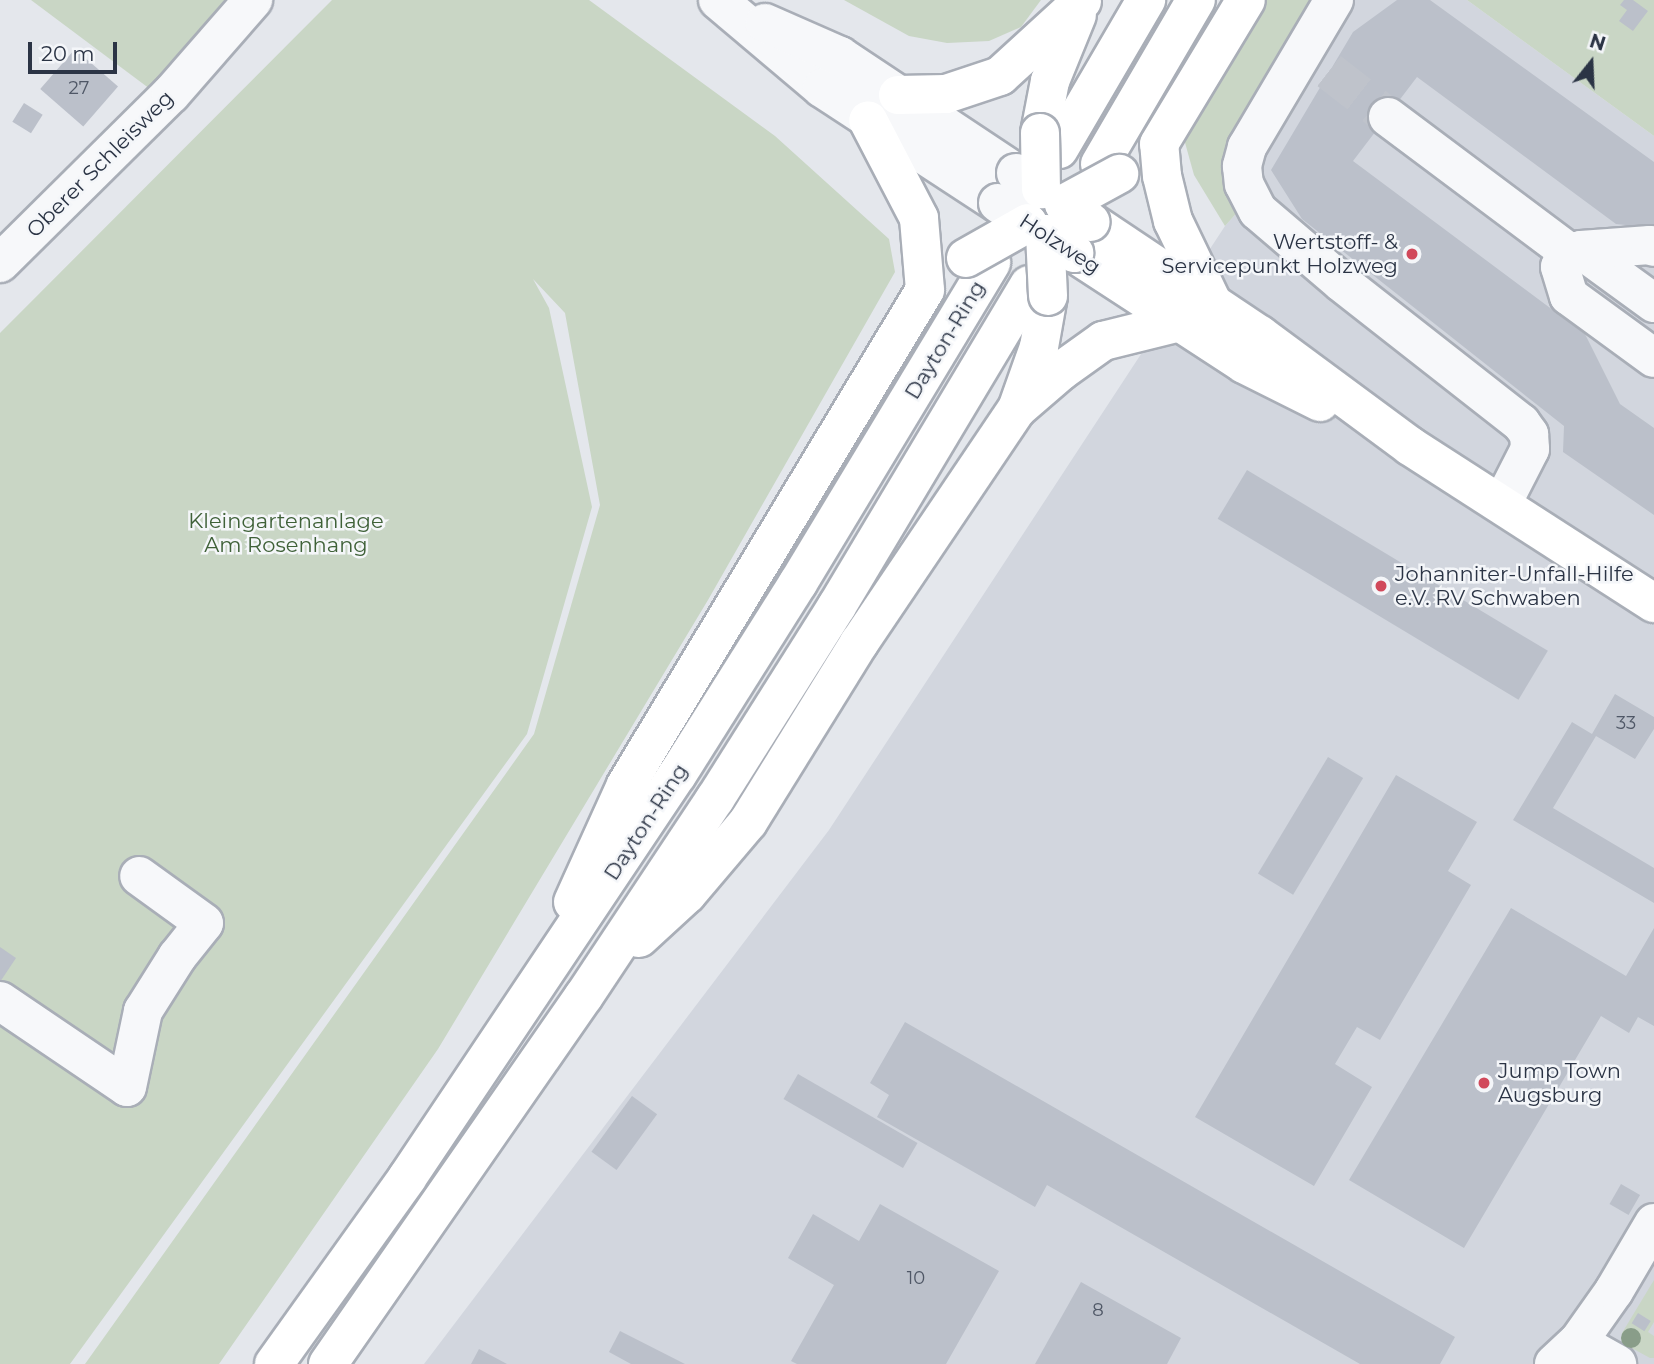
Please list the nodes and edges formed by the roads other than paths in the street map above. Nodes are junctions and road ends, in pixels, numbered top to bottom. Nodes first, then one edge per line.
1 (253, 0) edge
2 (1146, 0) edge
3 (1196, 0) edge
4 (1246, 0) edge
5 (1335, 0) edge
6 (1082, 1) edge
7 (724, 4) edge
8 (898, 94) junction
9 (1388, 117) tunnel mouth
10 (868, 120) junction
11 (1049, 141) junction
12 (1159, 144) junction
13 (1109, 169) junction
14 (1045, 213) junction
15 (1654, 247) edge
16 (1575, 252) junction
17 (979, 261) junction
18 (0, 263) edge
19 (925, 290) junction
20 (1039, 291) junction
21 (1654, 303) edge
22 (1213, 304) junction
23 (1180, 322) junction
24 (1654, 358) edge
25 (1017, 409) junction
26 (1410, 446) junction
27 (1502, 504) junction
28 (1654, 603) edge
29 (139, 876) dead end
30 (547, 973) junction
31 (597, 977) junction
32 (0, 1001) edge
33 (143, 1011) junction
34 (81, 1058) junction
35 (1654, 1223) edge
36 (1566, 1353) edge
37 (274, 1364) edge
38 (328, 1364) edge
39 (1617, 1364) edge

1 - 18 street, Oberer Schleisweg
2 - 11 main road
3 - 13 main road
4 - 12 main road
5 - 27 street
6 - 8 main road
6 - 11 main road
7 - 8 street, Holzweg
7 - 10 street, Holzweg
8 - 14 street, Holzweg
9 - 16 street
10 - 14 street, Holzweg
10 - 19 main road
11 - 14 main road, bridge
12 - 13 main road
12 - 22 main road
13 - 14 main road, bridge
14 - 17 main road, bridge
14 - 20 main road, bridge
14 - 22 main road, Holzweg
14 - 23 main road, Holzweg
15 - 16 street
16 - 21 street
16 - 24 street
17 - 19 main road
17 - 30 main road, Dayton-Ring
19 - 30 main road
20 - 25 main road
20 - 31 main road, Dayton-Ring
22 - 26 main road, Holzweg
23 - 25 main road
23 - 26 main road, Holzweg
25 - 31 main road
26 - 27 main road, Holzweg
27 - 28 main road, Holzweg
29 - 33 street
30 - 37 main road, Dayton-Ring
31 - 38 main road, Dayton-Ring
32 - 34 street
33 - 34 street
33 - 34 street
35 - 36 street
36 - 39 street

